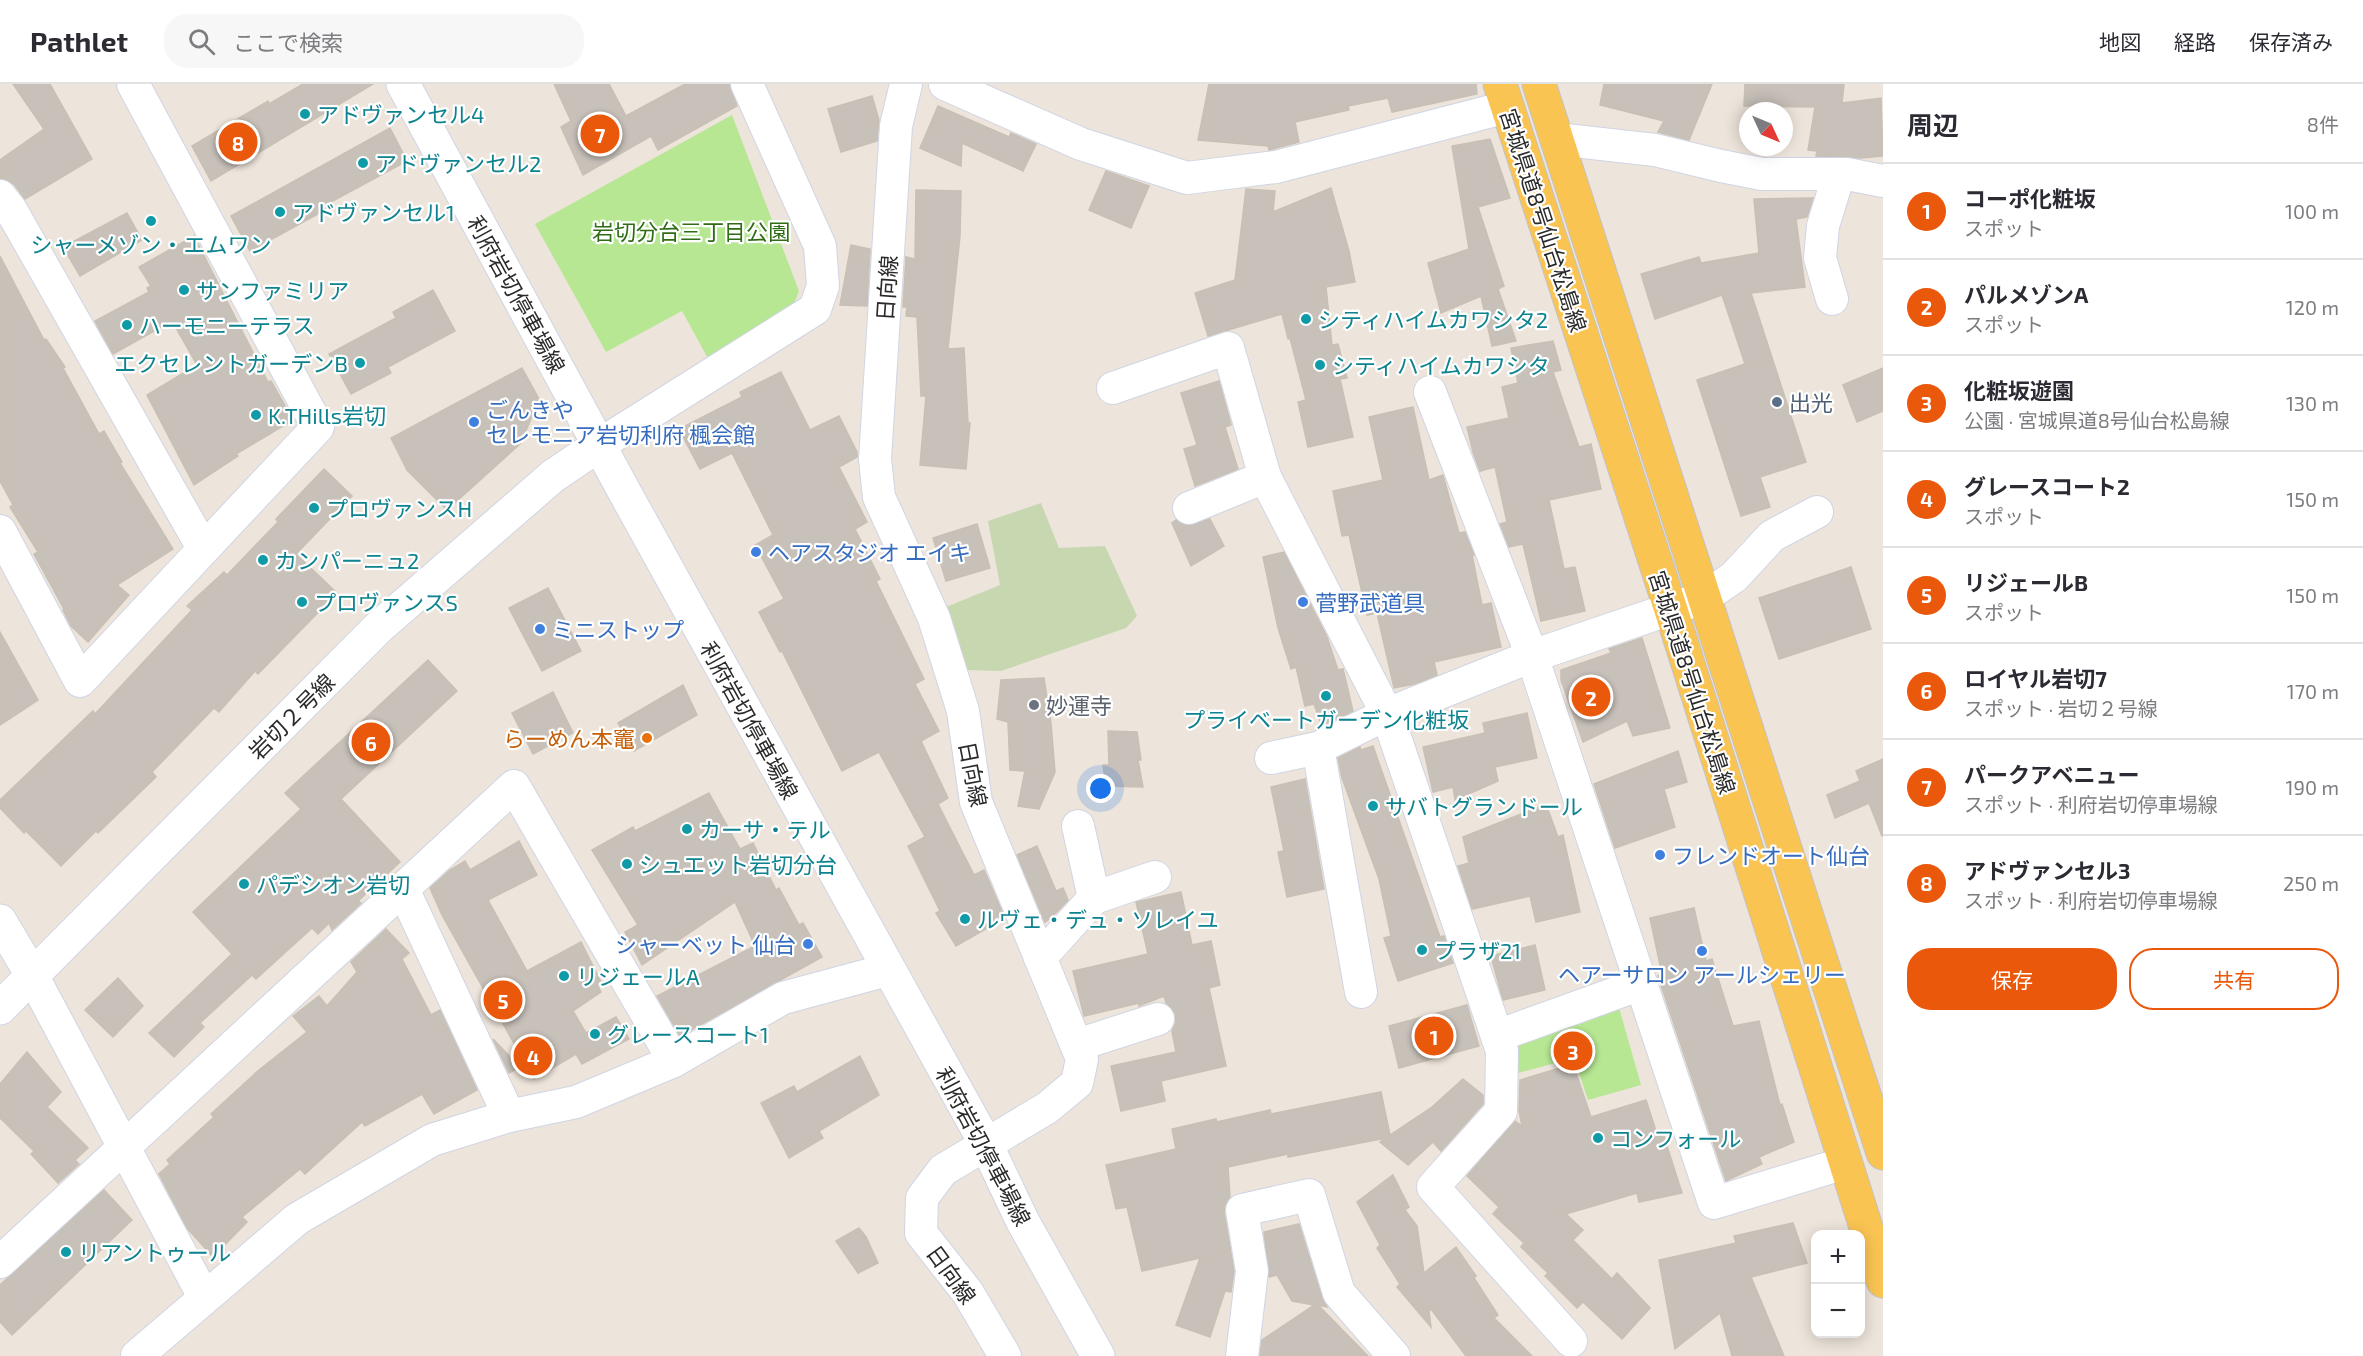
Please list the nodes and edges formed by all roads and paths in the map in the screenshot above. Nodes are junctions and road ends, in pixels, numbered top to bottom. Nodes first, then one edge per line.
1 (133, 84) edge
2 (403, 84) edge
3 (747, 84) edge
4 (906, 84) edge
5 (945, 84) edge
6 (1539, 84) edge
7 (1503, 95) edge
8 (1557, 139) junction
9 (1839, 174) junction
10 (1883, 181) edge
11 (0, 196) edge
12 (1832, 299) dead end
13 (1113, 388) dead end
14 (1430, 392) dead end
15 (599, 445) junction
16 (1265, 477) junction
17 (1189, 508) dead end
18 (1817, 512) dead end
19 (0, 531) edge
20 (203, 548) junction
21 (1703, 598) junction
22 (1671, 610) junction
23 (1532, 656) junction
24 (1387, 714) junction
25 (1318, 748) junction
26 (1271, 758) dead end
27 (1078, 826) dead end
28 (1155, 877) dead end
29 (403, 889) junction
30 (1094, 898) junction
31 (0, 921) edge
32 (1040, 958) junction
33 (887, 970) junction
34 (32, 975) junction
35 (1641, 984) junction
36 (1361, 992) dead end
37 (0, 1008) edge
38 (1158, 1019) dead end
39 (1497, 1036) junction
40 (1077, 1045) junction
41 (674, 1061) junction
42 (509, 1116) junction
43 (986, 1144) junction
44 (125, 1148) junction
45 (1883, 1153) edge
46 (1845, 1163) junction
47 (0, 1262) edge
48 (1883, 1281) edge
49 (204, 1297) junction
50 (1570, 1341) dead end
51 (137, 1356) edge
52 (1005, 1356) edge
53 (1098, 1356) edge
54 (1242, 1356) edge
55 (1394, 1356) edge

1 - 20 street
2 - 15 main road, 利府岩切停車場線
3 - 15 street
4 - 32 street, 日向線
5 - 7 street
6 - 8 main road, 宮城県道8号仙台松島線
7 - 22 main road, 宮城県道8号仙台松島線
8 - 9 street
8 - 21 main road, 宮城県道8号仙台松島線
9 - 10 street
9 - 12 street
11 - 20 street
13 - 16 street
14 - 23 street
15 - 33 main road, 利府岩切停車場線
15 - 34 main road, 岩切２号線
16 - 17 street
16 - 24 street
18 - 21 street
19 - 20 street
21 - 22 street
21 - 45 main road, 宮城県道8号仙台松島線
22 - 23 street
22 - 46 main road, 宮城県道8号仙台松島線
23 - 24 street
23 - 35 street
24 - 25 street
24 - 39 street
25 - 26 street
25 - 36 street
27 - 30 street
28 - 30 street
29 - 41 street
29 - 42 street
29 - 44 street
30 - 32 street
31 - 34 main road
32 - 40 street, 日向線
33 - 41 street
33 - 43 main road, 利府岩切停車場線
34 - 37 main road, 岩切２号線
34 - 44 street
35 - 39 street
35 - 46 street
38 - 40 street
39 - 50 street
40 - 43 street, 日向線
41 - 42 street
42 - 49 street
43 - 52 street, 日向線
43 - 53 main road, 利府岩切停車場線
44 - 47 street
44 - 49 street
46 - 48 main road, 宮城県道8号仙台松島線
49 - 51 street
54 - 55 street

